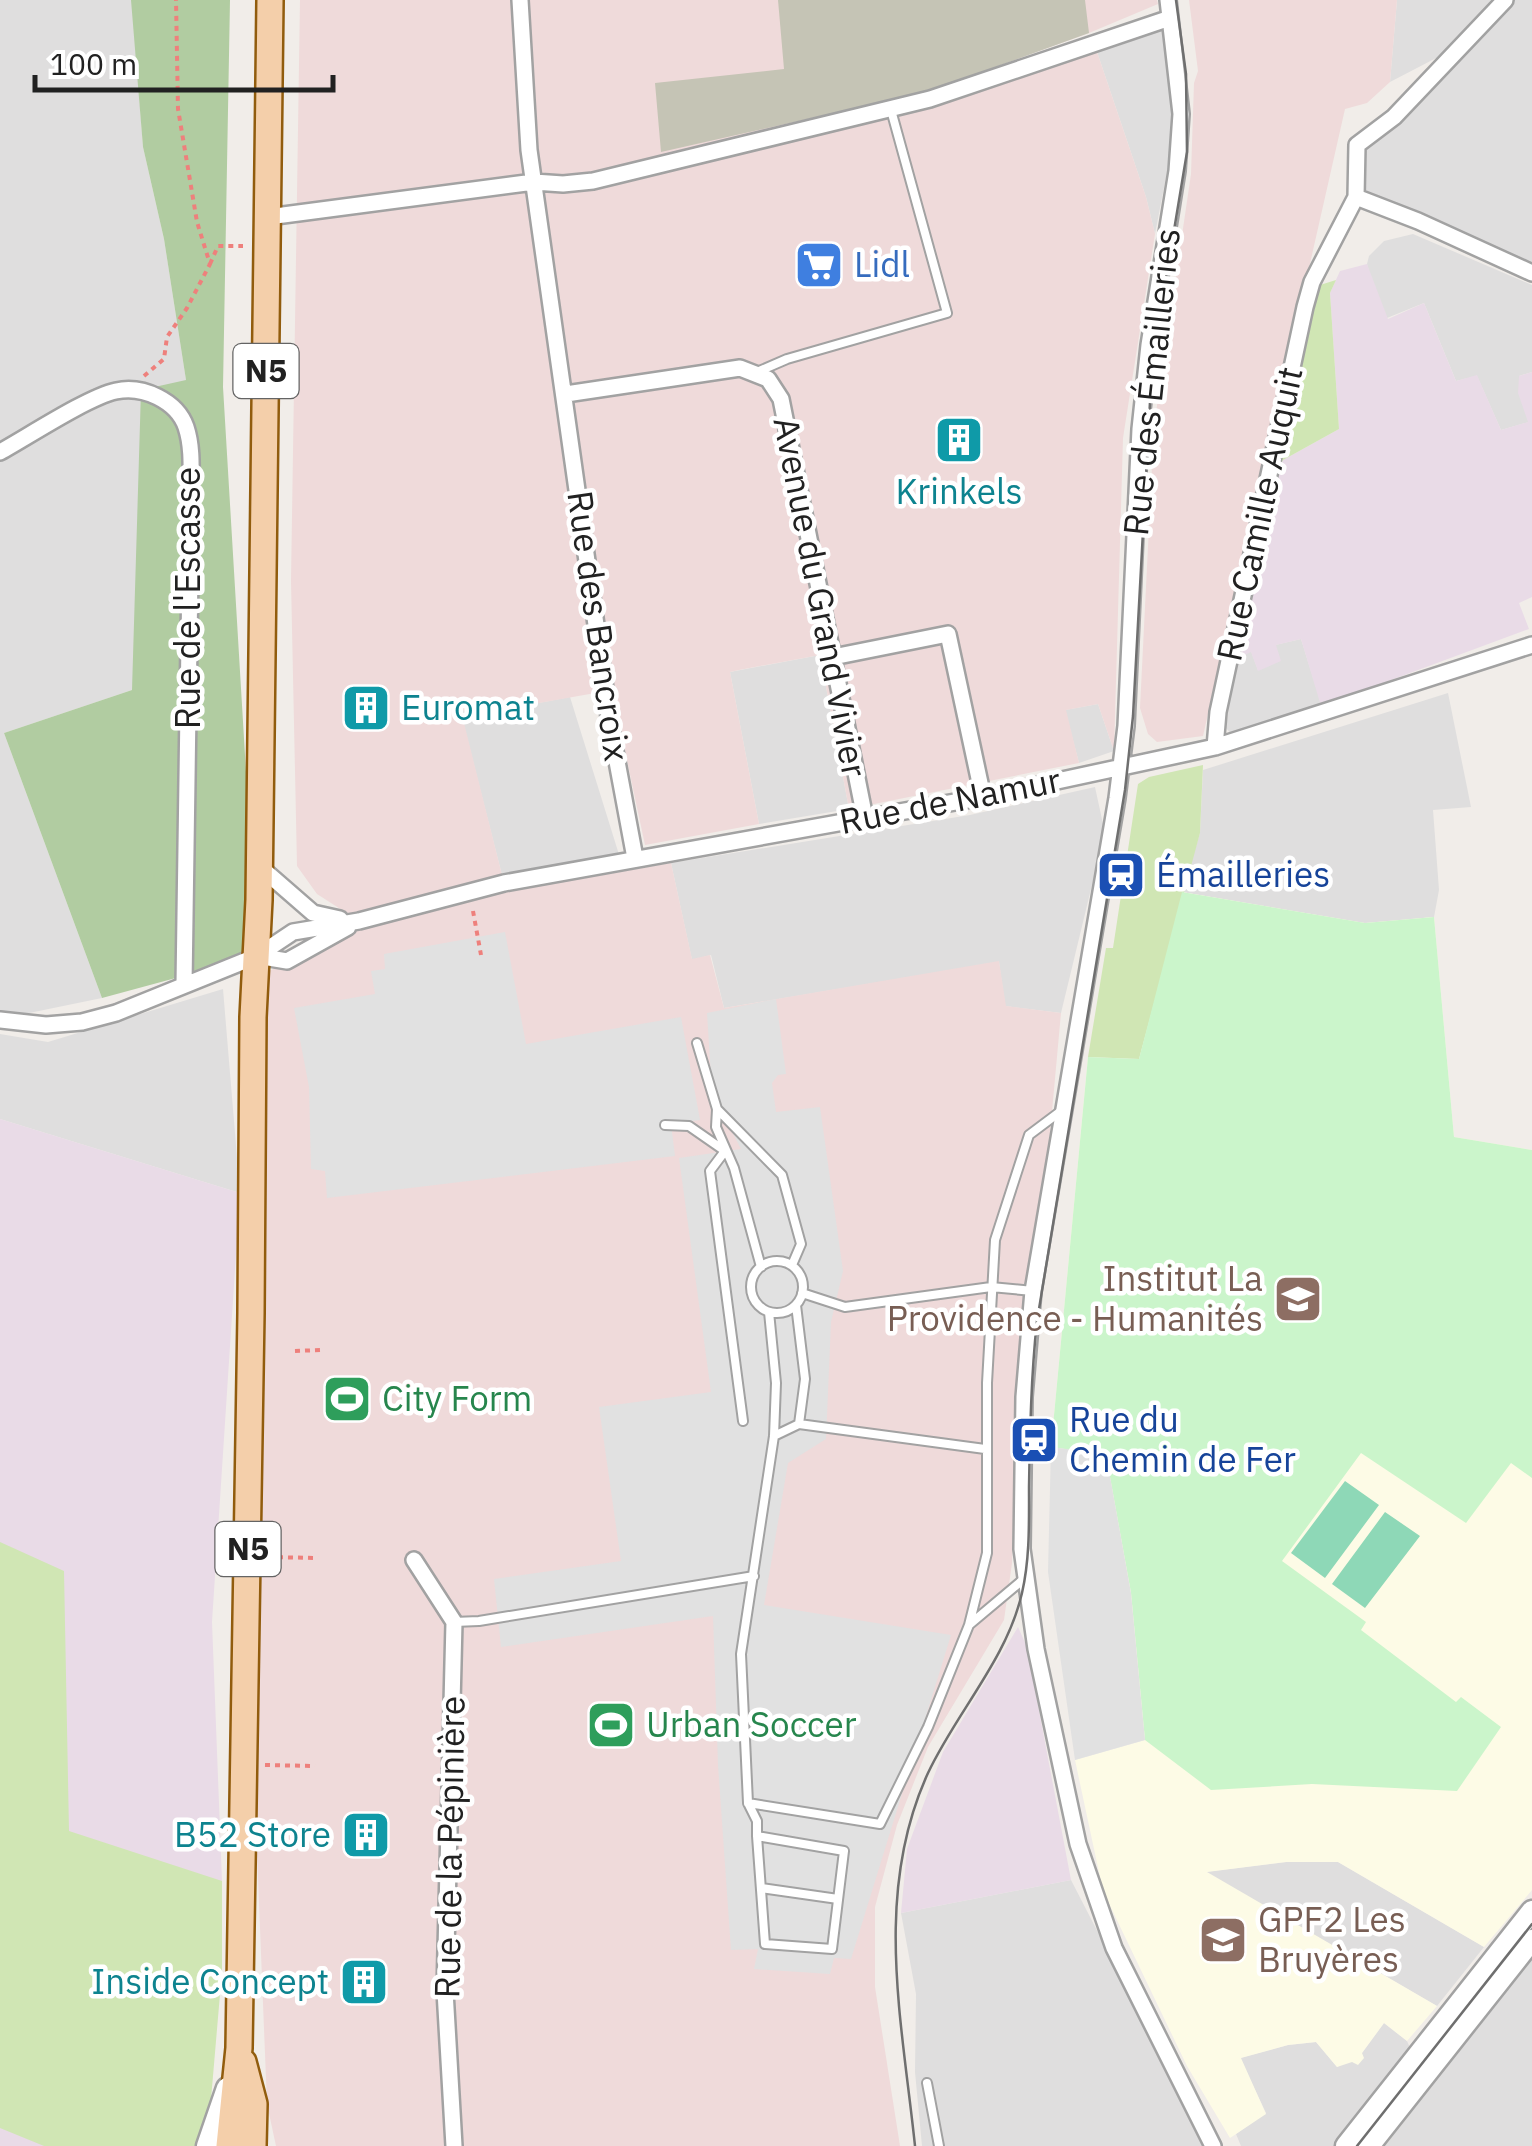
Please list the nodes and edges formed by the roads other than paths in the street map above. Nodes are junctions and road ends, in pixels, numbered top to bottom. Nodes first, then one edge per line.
1 (270, 0) edge
2 (520, 0) edge
3 (1168, 0) edge
4 (1505, 0) edge
5 (1170, 18) junction
6 (890, 110) junction
7 (534, 182) junction
8 (1356, 197) junction
9 (268, 218) junction
10 (1532, 274) edge
11 (754, 374) junction
12 (566, 394) junction
13 (0, 452) edge
14 (1532, 645) edge
15 (833, 656) junction
16 (1215, 747) junction
17 (1121, 765) junction
18 (983, 797) junction
19 (864, 818) junction
20 (635, 858) junction
21 (259, 866) junction
22 (359, 921) junction
23 (257, 956) junction
24 (184, 985) junction
25 (0, 1020) edge
26 (697, 1043) dead end
27 (1064, 1108) junction
28 (716, 1109) junction
29 (665, 1125) dead end
30 (725, 1151) junction
31 (762, 1266) junction
32 (792, 1266) junction
33 (990, 1288) junction
34 (1033, 1290) junction
35 (802, 1293) junction
36 (796, 1305) junction
37 (769, 1312) junction
38 (744, 1421) dead end
39 (799, 1424) junction
40 (774, 1436) junction
41 (985, 1449) junction
42 (414, 1560) dead end
43 (754, 1576) junction
44 (1025, 1578) junction
45 (454, 1622) junction
46 (969, 1626) junction
47 (748, 1802) junction
48 (757, 1836) junction
49 (761, 1888) junction
50 (838, 1899) junction
51 (1532, 1911) edge
52 (1532, 1940) edge
53 (240, 2048) junction
54 (928, 2083) dead end
55 (207, 2146) edge
56 (228, 2146) edge
57 (253, 2146) edge
58 (454, 2146) edge
59 (938, 2146) edge
60 (1213, 2146) edge
61 (1346, 2146) edge
62 (1369, 2146) edge

1 - 9 main road, N5
2 - 7 street
3 - 5 street, Rue des Émailleries
4 - 8 street
5 - 6 street
5 - 17 street, Rue des Émailleries
6 - 7 street
6 - 11 lane
7 - 9 street
7 - 12 street
8 - 10 street
8 - 16 street, Rue Camille Auquit
9 - 21 main road, N5
11 - 12 street, Avenue du Grand Vivier
11 - 15 street, Avenue du Grand Vivier
12 - 20 street, Rue des Bancroix
13 - 24 street, Rue de l'Escasse
14 - 16 street, Rue de Namur
15 - 18 street
15 - 19 street, Avenue du Grand Vivier
16 - 17 street, Rue de Namur
17 - 18 street, Rue de Namur
17 - 27 street
18 - 19 street, Rue de Namur
19 - 20 street, Rue de Namur
20 - 22 street, Rue de Namur
21 - 22 street, Rue de Namur
21 - 23 main road, N5
22 - 23 street, Rue de Namur
22 - 23 street
23 - 24 street
23 - 53 main road, N5
24 - 25 street
26 - 28 lane
27 - 33 lane
27 - 34 street
28 - 30 lane
28 - 32 lane
29 - 30 lane
30 - 31 lane
30 - 38 lane
31 - 32 lane
31 - 37 lane
32 - 35 lane
33 - 34 lane
33 - 35 lane
33 - 41 lane
34 - 44 street
35 - 36 lane
36 - 37 lane
36 - 39 lane
37 - 40 lane
39 - 40 lane
39 - 41 lane
40 - 43 lane
41 - 46 lane
42 - 45 street
43 - 45 lane
43 - 47 lane
44 - 46 lane
44 - 60 street
45 - 58 street, Rue de la Pépinière
46 - 47 lane
47 - 48 lane
48 - 49 lane
48 - 50 lane
49 - 50 lane
49 - 50 lane
51 - 61 street
52 - 62 street
53 - 55 street
53 - 56 main road, N5
53 - 57 main road, N5
54 - 59 lane

